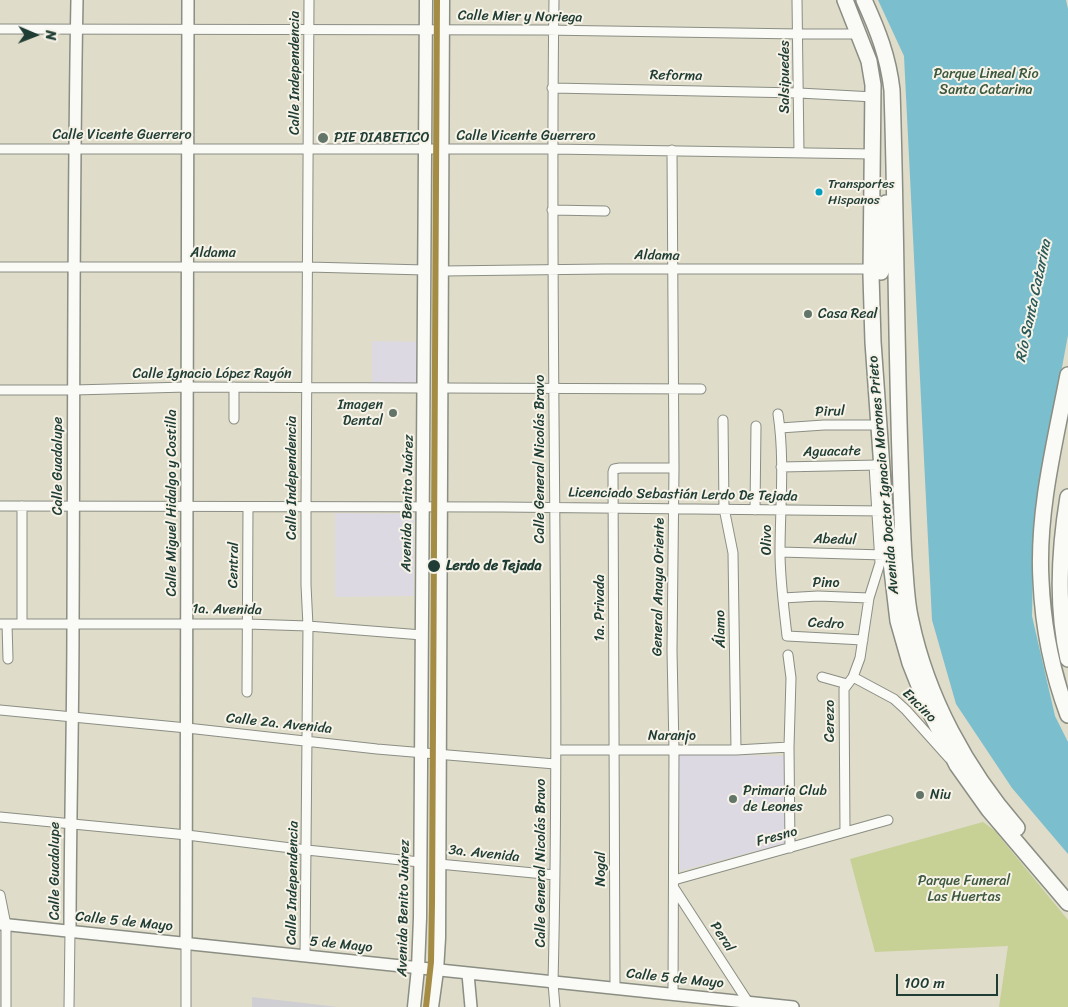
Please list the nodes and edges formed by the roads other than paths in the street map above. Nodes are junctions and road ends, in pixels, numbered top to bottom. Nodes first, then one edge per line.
1 (77, 0) edge
2 (188, 0) edge
3 (309, 0) edge
4 (426, 0) edge
5 (443, 0) edge
6 (554, 0) edge
7 (797, 0) edge
8 (845, 0) edge
9 (864, 0) edge
10 (76, 28) junction
11 (0, 29) edge
12 (187, 29) junction
13 (308, 30) junction
14 (426, 30) junction
15 (443, 30) junction
16 (553, 30) junction
17 (799, 34) junction
18 (860, 34) junction
19 (552, 88) junction
20 (800, 93) junction
21 (874, 97) junction
22 (893, 124) junction
23 (308, 148) junction
24 (0, 149) edge
25 (74, 149) junction
26 (187, 149) junction
27 (425, 149) junction
28 (552, 149) junction
29 (443, 150) junction
30 (672, 150) junction
31 (799, 153) junction
32 (873, 154) junction
33 (552, 210) junction
34 (605, 210) dead end
35 (0, 267) edge
36 (187, 267) junction
37 (308, 267) junction
38 (74, 268) junction
39 (552, 269) junction
40 (871, 269) junction
41 (425, 270) junction
42 (673, 270) junction
43 (443, 271) junction
44 (1068, 375) edge
45 (187, 387) junction
46 (306, 387) junction
47 (234, 388) junction
48 (424, 388) junction
49 (442, 388) junction
50 (553, 388) junction
51 (674, 389) junction
52 (701, 389) dead end
53 (0, 390) edge
54 (74, 390) junction
55 (878, 407) junction
56 (778, 414) dead end
57 (234, 419) dead end
58 (723, 420) dead end
59 (880, 425) junction
60 (756, 426) dead end
61 (780, 428) junction
62 (878, 465) junction
63 (781, 467) junction
64 (674, 468) junction
65 (1068, 497) edge
66 (0, 506) edge
67 (22, 506) junction
68 (73, 506) junction
69 (187, 506) junction
70 (248, 507) junction
71 (306, 507) junction
72 (442, 507) junction
73 (423, 508) junction
74 (554, 508) junction
75 (614, 508) junction
76 (724, 508) junction
77 (674, 509) junction
78 (755, 510) junction
79 (780, 510) junction
80 (881, 511) junction
81 (780, 552) junction
82 (885, 555) junction
83 (782, 598) junction
84 (870, 598) junction
85 (186, 623) junction
86 (3, 624) edge
87 (22, 624) junction
88 (247, 624) junction
89 (73, 625) junction
90 (308, 626) junction
91 (1065, 628) edge
92 (422, 634) junction
93 (787, 636) joint
94 (863, 640) junction
95 (788, 655) dead end
96 (8, 658) dead end
97 (1068, 659) edge
98 (822, 677) dead end
99 (850, 680) junction
100 (247, 692) dead end
101 (0, 710) edge
102 (1068, 715) edge
103 (72, 717) junction
104 (186, 728) junction
105 (308, 741) junction
106 (789, 747) junction
107 (614, 749) junction
108 (556, 750) junction
109 (674, 750) junction
110 (736, 750) junction
111 (421, 752) junction
112 (440, 753) junction
113 (555, 764) junction
114 (957, 765) junction
115 (0, 817) edge
116 (888, 820) dead end
117 (70, 823) junction
118 (845, 832) junction
119 (187, 835) junction
120 (790, 848) junction
121 (307, 850) junction
122 (420, 862) junction
123 (440, 864) junction
124 (555, 875) junction
125 (674, 884) junction
126 (1068, 887) edge
127 (0, 895) edge
128 (1068, 903) edge
129 (3, 924) edge
130 (70, 932) junction
131 (186, 944) junction
132 (305, 956) junction
133 (418, 968) junction
134 (437, 971) junction
135 (468, 974) junction
136 (553, 983) junction
137 (615, 988) junction
138 (673, 994) junction
139 (748, 1002) junction
140 (720, 1003) edge
141 (775, 1006) edge
142 (6, 1007) edge
143 (69, 1007) edge
144 (186, 1007) edge
145 (414, 1007) edge
146 (432, 1007) edge
147 (471, 1007) edge
148 (555, 1007) edge
149 (793, 1007) edge

1 - 10 street, Calle Guadalupe
2 - 12 street, Calle Miguel Hidalgo y Costilla
3 - 13 street, Calle Independencia
4 - 14 main road, Avenida Benito Juárez
5 - 15 main road
6 - 16 street, Calle General Nicolás Bravo
7 - 17 street, Salsipuedes
8 - 18 highway, Avenida Doctor Ignacio Morones Prieto
9 - 22 highway, Avenida Doctor Ignacio Morones Prieto
10 - 11 street, Calle Mier y Noriega
10 - 12 street, Calle Mier y Noriega
10 - 25 street, Calle Guadalupe
12 - 13 street, Calle Mier y Noriega
12 - 26 street, Calle Miguel Hidalgo y Costilla
13 - 14 street, Calle Mier y Noriega
13 - 23 street, Calle Independencia
14 - 15 street, Calle Mier y Noriega
14 - 27 main road, Avenida Benito Juárez
15 - 16 street, Calle Mier y Noriega
15 - 29 main road
16 - 17 street, Calle Mier y Noriega
16 - 19 street, Calle General Nicolás Bravo
17 - 18 street, Calle Mier y Noriega
17 - 20 street, Salsipuedes
18 - 21 highway, Avenida Doctor Ignacio Morones Prieto
19 - 20 street, Reforma
19 - 28 street, Calle General Nicolás Bravo
20 - 21 street, Reforma
20 - 31 street, Salsipuedes
21 - 32 highway, Avenida Doctor Ignacio Morones Prieto
22 - 55 highway
22 - 126 highway, Avenida Doctor Ignacio Morones Prieto
23 - 26 street, Calle Vicente Guerrero
23 - 27 street, Calle Vicente Guerrero
23 - 37 street, Calle Independencia
24 - 25 street, Calle Vicente Guerrero
25 - 26 street, Calle Vicente Guerrero
25 - 38 street, Calle Guadalupe
26 - 36 street, Calle Miguel Hidalgo y Costilla
27 - 29 street, Calle Vicente Guerrero
27 - 41 main road, Avenida Benito Juárez
28 - 29 street, Calle Vicente Guerrero
28 - 30 street, Calle Vicente Guerrero
28 - 33 street, Calle General Nicolás Bravo
29 - 43 main road
30 - 31 street, Calle Vicente Guerrero
30 - 42 street, General Anaya Oriente
31 - 32 street, Calle Vicente Guerrero
32 - 40 highway, Avenida Doctor Ignacio Morones Prieto
33 - 34 street
33 - 39 street, Calle General Nicolás Bravo
35 - 38 street, Aldama
36 - 37 street, Aldama
36 - 38 street, Aldama
36 - 45 street, Calle Miguel Hidalgo y Costilla
37 - 41 street, Aldama
37 - 46 street, Calle Independencia
38 - 54 street, Calle Guadalupe
39 - 42 street, Aldama
39 - 43 street, Aldama
39 - 50 street, Calle General Nicolás Bravo
40 - 42 street, Aldama
40 - 55 highway, Avenida Doctor Ignacio Morones Prieto
41 - 48 main road, Avenida Benito Juárez
42 - 51 street, General Anaya Oriente
43 - 49 main road
44 - 102 highway
45 - 47 street, Calle Ignacio López Rayón
45 - 54 street, Calle Ignacio López Rayón
45 - 69 street, Calle Miguel Hidalgo y Costilla
46 - 47 street, Calle Ignacio López Rayón
46 - 48 street, Calle Ignacio López Rayón
46 - 71 street, Calle Independencia
47 - 57 street
48 - 73 main road, Avenida Benito Juárez
49 - 50 street
49 - 72 main road
50 - 51 street
50 - 74 street, Calle General Nicolás Bravo
51 - 52 street
51 - 64 street, General Anaya Oriente
53 - 54 street, Calle Ignacio López Rayón
54 - 68 street, Calle Guadalupe
55 - 59 highway, Avenida Doctor Ignacio Morones Prieto
56 - 61 street, Olivo
58 - 76 street, Álamo
59 - 61 street, Pirul
59 - 62 highway, Avenida Doctor Ignacio Morones Prieto
60 - 78 street
61 - 63 street, Olivo
62 - 63 street, Aguacate
62 - 80 highway, Avenida Doctor Ignacio Morones Prieto
63 - 79 street, Olivo
64 - 75 street, 1a. Privada
64 - 77 street, General Anaya Oriente
65 - 91 highway
66 - 67 street, Licenciado Sebastián Lerdo De Tejada
67 - 68 street, Licenciado Sebastián Lerdo De Tejada
67 - 87 street
68 - 69 street, Licenciado Sebastián Lerdo De Tejada
68 - 89 street, Calle Guadalupe
69 - 70 street, Licenciado Sebastián Lerdo De Tejada
69 - 85 street, Calle Miguel Hidalgo y Costilla
70 - 71 street, Licenciado Sebastián Lerdo De Tejada
70 - 88 street, Central
71 - 73 street, Licenciado Sebastián Lerdo De Tejada
71 - 90 street, Calle Independencia
72 - 73 street, Licenciado Sebastián Lerdo De Tejada
72 - 74 street, Licenciado Sebastián Lerdo De Tejada
72 - 112 main road
73 - 92 main road, Avenida Benito Juárez
74 - 75 street, Licenciado Sebastián Lerdo De Tejada
74 - 108 street, Calle General Nicolás Bravo
75 - 77 street, Licenciado Sebastián Lerdo De Tejada
75 - 107 street, 1a. Privada
76 - 77 street, Licenciado Sebastián Lerdo De Tejada
76 - 78 street, Licenciado Sebastián Lerdo De Tejada
76 - 110 street, Álamo
77 - 109 street, General Anaya Oriente
78 - 79 street, Licenciado Sebastián Lerdo De Tejada
79 - 80 street, Licenciado Sebastián Lerdo De Tejada
79 - 81 street, Olivo
80 - 82 highway, Avenida Doctor Ignacio Morones Prieto
81 - 82 street, Abedul
81 - 83 street, Olivo
82 - 84 street, Cerezo
82 - 114 highway, Avenida Doctor Ignacio Morones Prieto
83 - 84 street, Pino
83 - 93 street, Olivo
84 - 94 street, Cerezo
85 - 88 street, 1a. Avenida
85 - 89 street, 1a. Avenida
85 - 104 street, Calle Miguel Hidalgo y Costilla
86 - 87 street, 1a. Avenida
86 - 96 street
87 - 89 street, 1a. Avenida
88 - 90 street, 1a. Avenida
88 - 100 street, Central
89 - 103 street, Calle Guadalupe
90 - 92 street, 1a. Avenida
90 - 105 street, Calle Independencia
91 - 97 highway
92 - 111 main road, Avenida Benito Juárez
93 - 94 street, Cedro
94 - 99 street, Cerezo
95 - 106 street
98 - 99 street, Encino
99 - 114 street, Encino
99 - 118 street, Cerezo
101 - 103 street, Calle 2a. Avenida
103 - 104 street, Calle 2a. Avenida
103 - 117 street, Calle Guadalupe
104 - 105 street, Calle 2a. Avenida
104 - 119 street, Calle Miguel Hidalgo y Costilla
105 - 111 street, Calle 2a. Avenida
105 - 121 street, Calle Independencia
106 - 110 street, Naranjo
106 - 120 street
107 - 108 street, Naranjo
107 - 109 street, Naranjo
107 - 137 street, Nogal
108 - 113 street, Calle General Nicolás Bravo
109 - 110 street, Naranjo
109 - 125 street, General Anaya Oriente
111 - 112 street, Calle 2a. Avenida
111 - 122 main road, Avenida Benito Juárez
112 - 113 street, Calle 2a. Avenida
112 - 123 main road
113 - 124 street, Calle General Nicolás Bravo
114 - 128 highway, Avenida Doctor Ignacio Morones Prieto
115 - 117 street
116 - 118 street, Fresno
117 - 119 street
117 - 130 street, Calle Guadalupe
118 - 120 street, Fresno
119 - 121 street
119 - 131 street, Calle Miguel Hidalgo y Costilla
120 - 125 street, Fresno
121 - 122 street
121 - 132 street, Calle Independencia
122 - 133 main road, Avenida Benito Juárez
123 - 124 street, 3a. Avenida
123 - 134 main road
124 - 136 street, Calle General Nicolás Bravo
125 - 138 street, General Anaya Oriente
125 - 139 street, Peral
127 - 129 street
129 - 130 street, Calle 5 de Mayo
129 - 142 street
130 - 131 street, Calle 5 de Mayo
130 - 143 street
131 - 132 street, 5 de Mayo
131 - 144 street, Calle Miguel Hidalgo y Costilla
132 - 133 street, 5 de Mayo
133 - 134 street, 5 de Mayo
133 - 145 main road, Avenida Benito Juárez
134 - 135 street, 5 de Mayo
134 - 146 main road
135 - 136 street, 5 de Mayo
135 - 147 street
136 - 137 street, Calle 5 de Mayo
136 - 148 street, Calle General Nicolás Bravo
137 - 138 street, Calle 5 de Mayo
138 - 140 street, Calle 5 de Mayo
139 - 140 street, Calle 5 de Mayo
139 - 141 street, Calle 5 de Mayo
141 - 149 street, Calle 5 de Mayo

